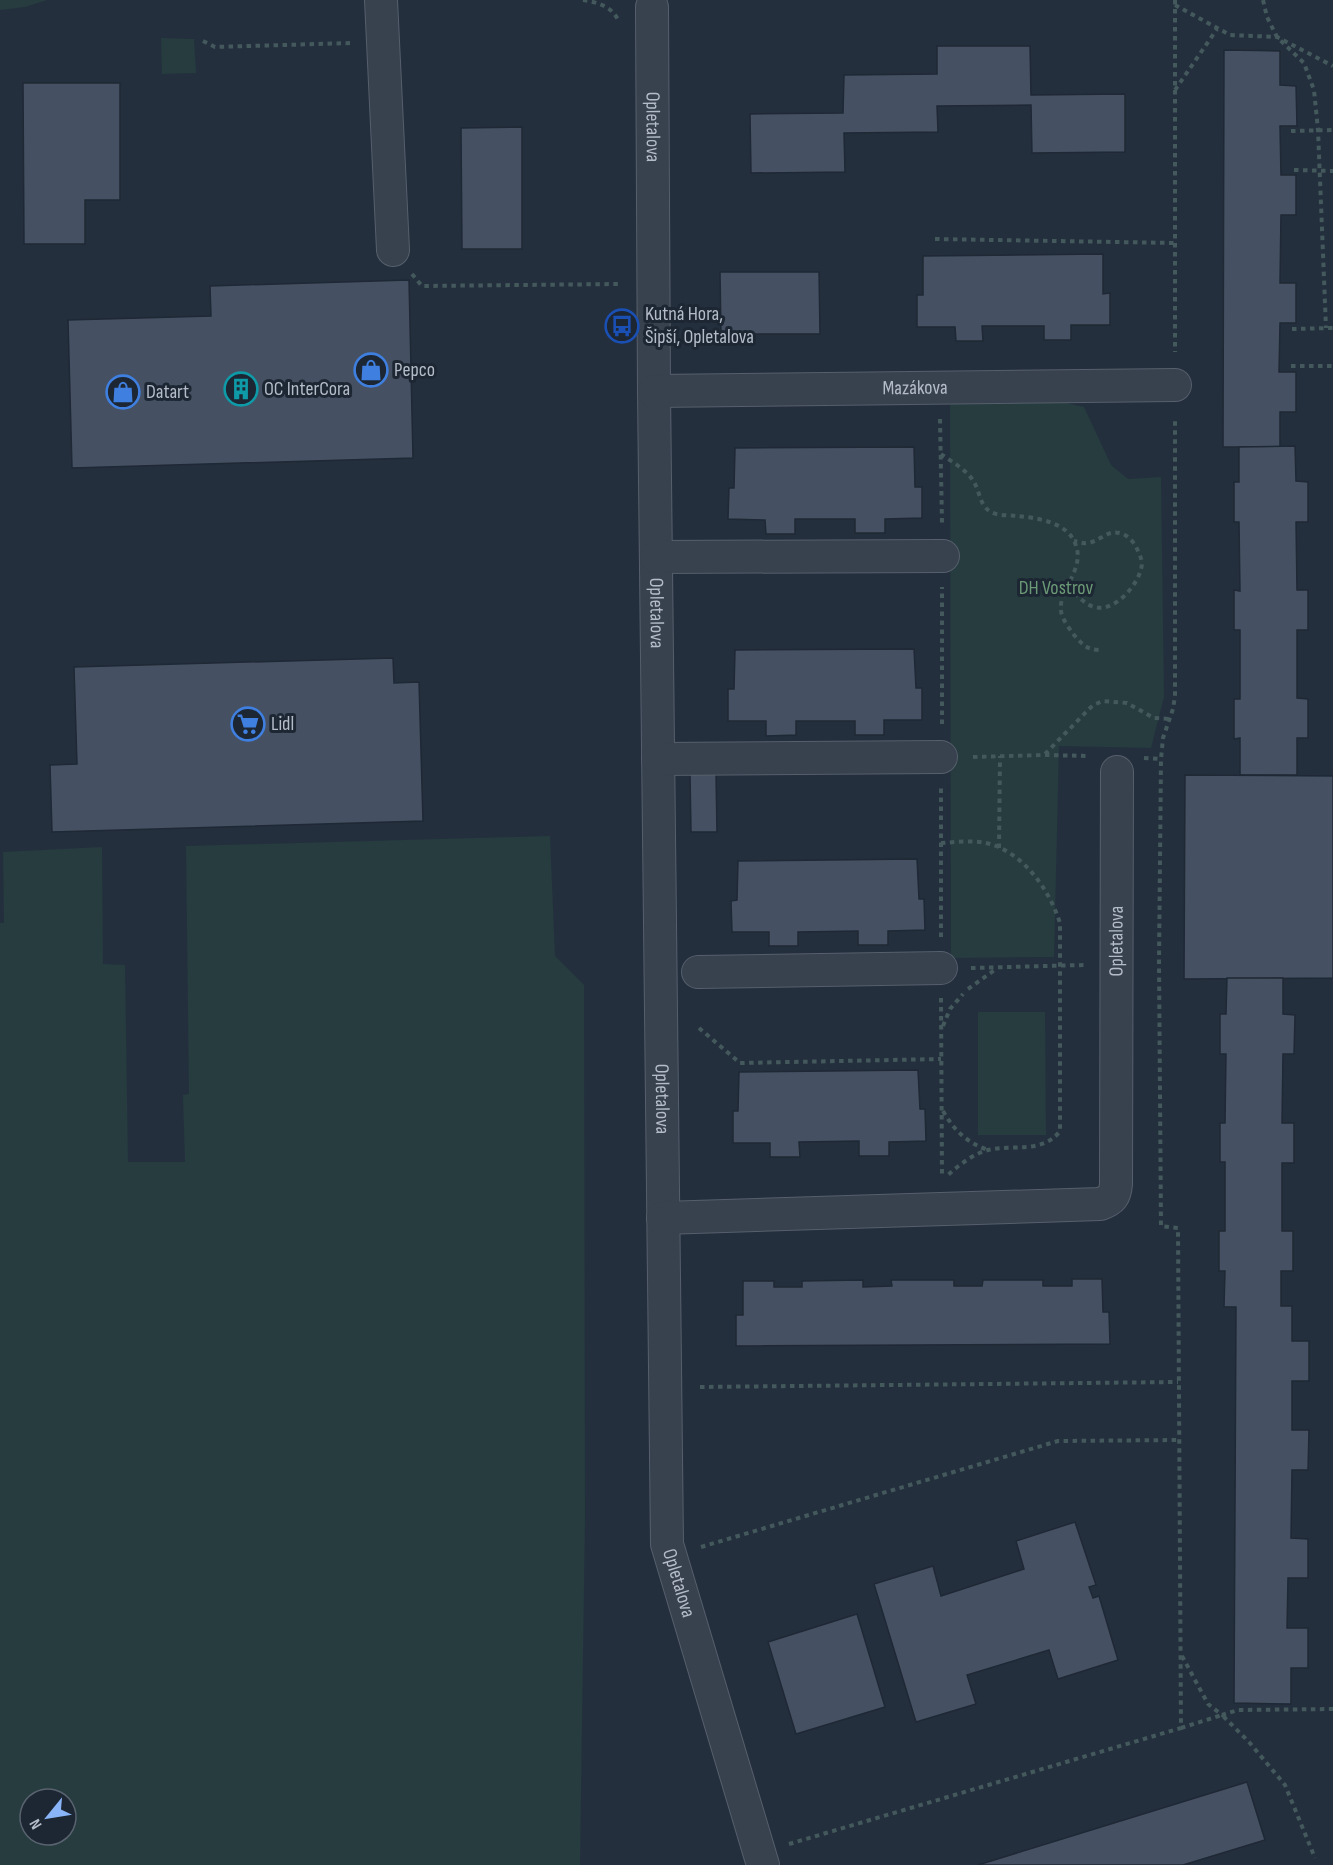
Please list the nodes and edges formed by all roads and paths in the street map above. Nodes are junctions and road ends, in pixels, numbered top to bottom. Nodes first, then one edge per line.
1 (381, 0) edge
2 (1263, 0) edge
3 (650, 2) edge
4 (1174, 2) edge
5 (1217, 29) junction
6 (1277, 37) junction
7 (203, 41) dead end
8 (355, 43) dead end
9 (1333, 66) edge
10 (1175, 90) junction
11 (1291, 130) dead end
12 (1318, 130) junction
13 (1333, 130) edge
14 (1294, 170) dead end
15 (1319, 171) junction
16 (1333, 171) edge
17 (935, 239) dead end
18 (1175, 243) junction
19 (393, 250) joint
20 (653, 283) junction
21 (1326, 328) junction
22 (1333, 328) edge
23 (1292, 329) dead end
24 (1291, 366) dead end
25 (1333, 366) edge
26 (1175, 385) junction
27 (940, 388) junction
28 (654, 391) junction
29 (940, 453) junction
30 (1074, 541) junction
31 (943, 556) junction
32 (656, 557) junction
33 (1068, 587) junction
34 (1100, 650) dead end
35 (1170, 719) junction
36 (1045, 755) junction
37 (1000, 756) junction
38 (941, 757) junction
39 (658, 759) junction
40 (1161, 759) junction
41 (1115, 762) junction
42 (941, 843) junction
43 (999, 848) junction
44 (1159, 962) junction
45 (1117, 963) junction
46 (1060, 966) junction
47 (998, 967) junction
48 (940, 968) junction
49 (698, 972) dead end
50 (699, 1028) dead end
51 (941, 1029) junction
52 (941, 1059) junction
53 (941, 1110) junction
54 (989, 1150) junction
55 (663, 1218) junction
56 (1178, 1382) junction
57 (700, 1387) dead end
58 (1179, 1440) junction
59 (691, 1550) dead end
60 (1180, 1653) junction
61 (1333, 1709) edge
62 (1222, 1715) junction
63 (1181, 1728) junction
64 (1315, 1858) dead end
65 (762, 1860) edge

1 - 19 street
2 - 6 path
3 - 20 street, Opletalova
4 - 5 path
4 - 10 path
5 - 6 path
5 - 10 path
6 - 9 path
6 - 12 path
7 - 8 path
10 - 18 path
11 - 12 path
12 - 13 path
12 - 15 path
14 - 15 path
15 - 16 path
15 - 21 path
17 - 18 path
18 - 26 path
19 - 20 path
20 - 28 street, Opletalova
21 - 22 path
21 - 23 path
24 - 25 path
26 - 27 street, Mazákova
26 - 35 path
27 - 28 street, Mazákova
27 - 29 path
28 - 32 street, Opletalova
29 - 30 path
29 - 31 path
30 - 33 path
30 - 33 path
31 - 32 street
31 - 38 path
32 - 39 street, Opletalova
33 - 34 path
35 - 36 path
35 - 40 path
36 - 37 path
36 - 41 path
37 - 38 path
37 - 43 path
38 - 39 street
38 - 42 path
39 - 55 street, Opletalova
40 - 41 path
40 - 44 path
41 - 45 street, Opletalova
42 - 43 path
42 - 48 path
43 - 46 path
44 - 45 path
44 - 56 path
45 - 46 path
45 - 55 street, Opletalova
46 - 47 path
46 - 54 path
47 - 48 path
47 - 51 path
48 - 49 street
48 - 51 path
50 - 52 path
51 - 52 path
52 - 53 path
53 - 54 path
53 - 54 path
55 - 65 street, Opletalova
56 - 57 path
56 - 58 path
58 - 59 path
58 - 60 path
60 - 62 path
60 - 63 path
61 - 62 path
62 - 63 path
62 - 64 path
63 - 65 path

